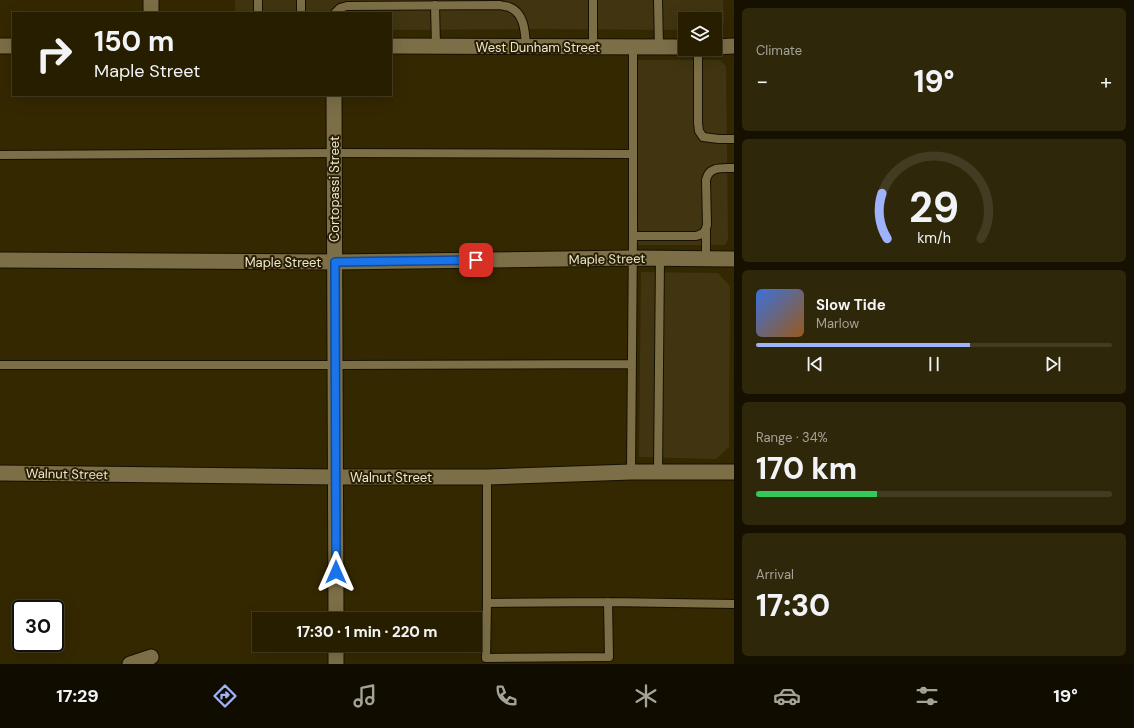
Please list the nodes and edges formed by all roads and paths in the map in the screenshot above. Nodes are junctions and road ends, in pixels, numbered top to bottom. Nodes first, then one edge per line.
1 (151, 0) edge
2 (258, 0) edge
3 (301, 0) edge
4 (593, 0) edge
5 (658, 0) edge
6 (435, 5) junction
7 (151, 12) edge
8 (258, 12) edge
9 (301, 12) edge
10 (336, 12) edge
11 (0, 46) edge
12 (12, 46) edge
13 (392, 46) edge
14 (436, 46) junction
15 (526, 46) junction
16 (734, 46) edge
17 (593, 47) junction
18 (633, 47) junction
19 (659, 47) junction
20 (678, 47) edge
21 (722, 47) edge
22 (698, 56) edge
23 (334, 96) edge
24 (734, 139) edge
25 (334, 153) junction
26 (633, 154) junction
27 (0, 155) edge
28 (734, 168) edge
29 (706, 231) junction
30 (633, 236) junction
31 (632, 258) junction
32 (660, 258) junction
33 (706, 258) junction
34 (734, 259) edge
35 (0, 260) edge
36 (335, 262) junction
37 (0, 364) edge
38 (632, 364) junction
39 (335, 365) junction
40 (631, 472) junction
41 (658, 472) junction
42 (734, 472) edge
43 (0, 473) edge
44 (336, 477) junction
45 (487, 477) junction
46 (608, 602) junction
47 (487, 603) junction
48 (734, 604) edge
49 (336, 612) edge
50 (336, 652) edge
51 (151, 657) dead end
52 (130, 664) edge
53 (336, 664) edge

1 - 7 street
2 - 8 lane
3 - 9 lane
4 - 17 lane
5 - 19 lane
6 - 10 lane
6 - 14 lane
6 - 15 lane
11 - 12 street
13 - 14 street, West Dunham Street
14 - 15 street, West Dunham Street
15 - 17 street, West Dunham Street
16 - 21 street
17 - 18 street, West Dunham Street
18 - 19 street, West Dunham Street
18 - 26 lane
19 - 20 street, West Dunham Street
22 - 24 lane
23 - 25 street, Cortopassi Street
25 - 26 lane
25 - 27 lane
25 - 36 street, Cortopassi Street
26 - 30 lane
28 - 29 lane
29 - 30 lane
29 - 33 lane
30 - 31 lane
31 - 32 street, Maple Street
31 - 36 street, Maple Street
31 - 38 lane
32 - 33 street, Maple Street
32 - 41 lane
33 - 34 street, Maple Street
35 - 36 street, Maple Street
36 - 39 street, Cortopassi Street
37 - 39 lane
38 - 39 lane
38 - 40 lane
39 - 44 street, Cortopassi Street
40 - 41 street, Walnut Street
40 - 45 street, Walnut Street
41 - 42 street, Walnut Street
43 - 44 street, Walnut Street
44 - 45 street, Walnut Street
44 - 49 street, Cortopassi Street
45 - 47 lane
46 - 47 lane
46 - 47 lane
46 - 48 lane
50 - 53 street
51 - 52 street

